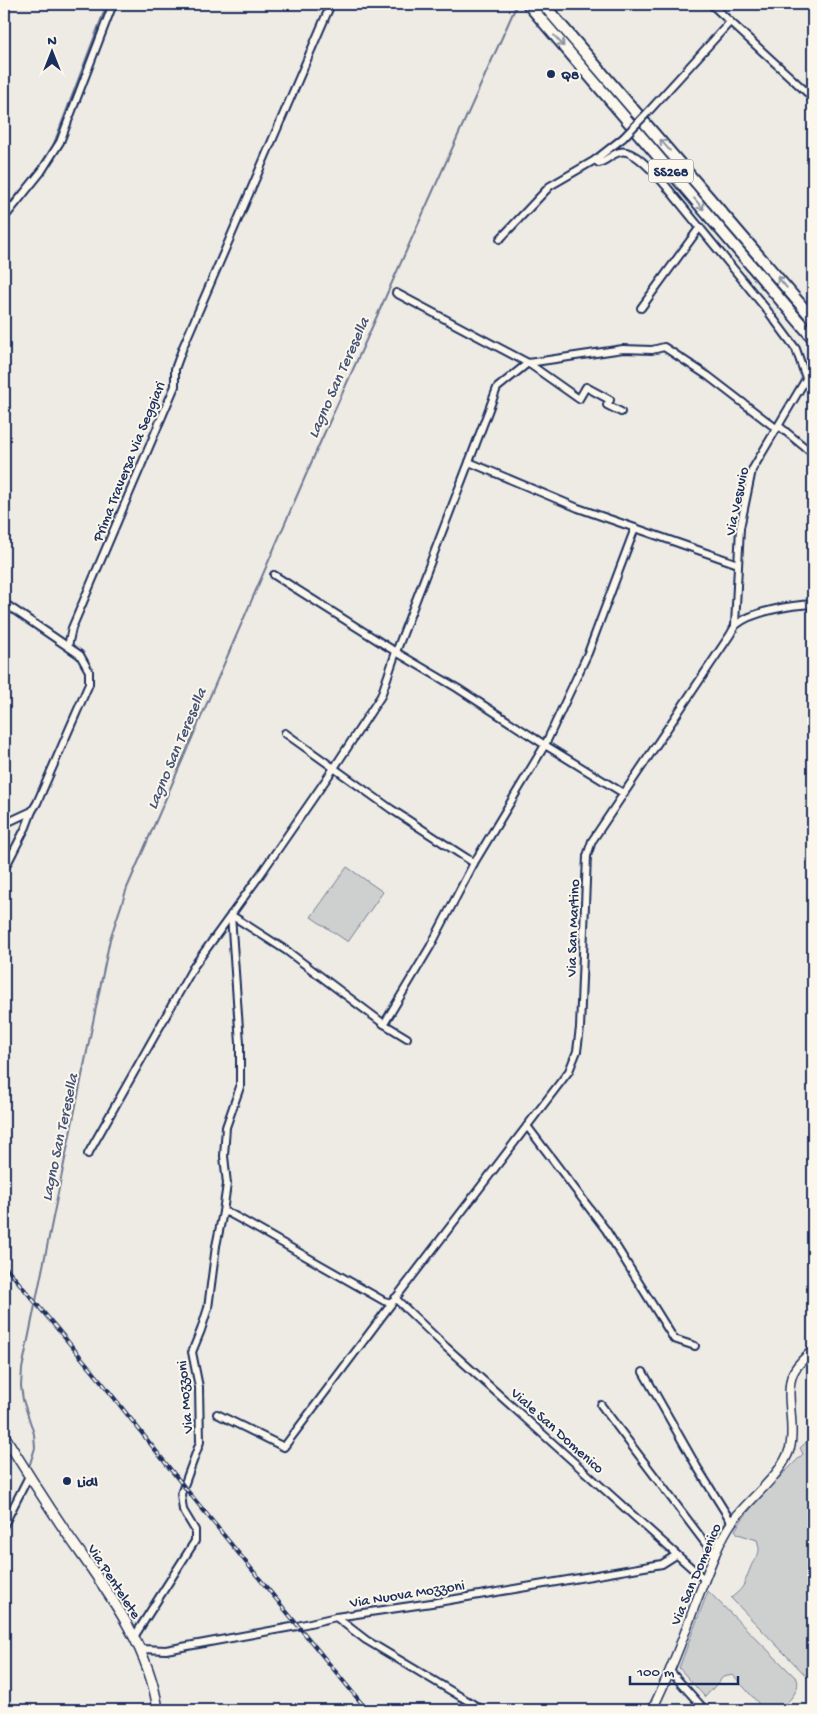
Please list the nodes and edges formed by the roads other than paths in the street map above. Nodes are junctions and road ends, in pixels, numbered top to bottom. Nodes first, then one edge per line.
1 (113, 4) edge
2 (331, 4) edge
3 (528, 4) edge
4 (543, 4) edge
5 (711, 4) edge
6 (730, 22) junction
7 (813, 98) edge
8 (595, 160) junction
9 (4, 218) edge
10 (700, 227) junction
11 (500, 239) dead end
12 (396, 293) dead end
13 (641, 308) dead end
14 (813, 319) edge
15 (813, 338) edge
16 (528, 363) junction
17 (813, 367) edge
18 (806, 378) junction
19 (621, 412) dead end
20 (778, 427) junction
21 (813, 454) edge
22 (469, 462) junction
23 (635, 528) junction
24 (738, 564) junction
25 (274, 575) dead end
26 (4, 603) edge
27 (813, 604) edge
28 (735, 626) junction
29 (68, 646) junction
30 (396, 652) junction
31 (285, 733) dead end
32 (545, 745) junction
33 (334, 768) junction
34 (623, 793) junction
35 (32, 811) junction
36 (4, 824) edge
37 (474, 863) junction
38 (4, 870) edge
39 (231, 915) junction
40 (384, 1024) junction
41 (407, 1038) dead end
42 (527, 1126) junction
43 (88, 1154) dead end
44 (223, 1212) junction
45 (394, 1300) junction
46 (695, 1346) dead end
47 (813, 1350) edge
48 (643, 1372) dead end
49 (600, 1405) dead end
50 (217, 1414) dead end
51 (4, 1435) edge
52 (29, 1476) junction
53 (732, 1523) junction
54 (4, 1525) edge
55 (676, 1555) junction
56 (715, 1556) junction
57 (704, 1580) junction
58 (336, 1617) junction
59 (134, 1637) junction
60 (141, 1649) junction
61 (670, 1671) junction
62 (158, 1710) edge
63 (483, 1710) edge
64 (652, 1710) edge
65 (705, 1710) edge

1 - 9 street
2 - 29 street, Prima Traversa Via Seggiari
3 -> 15 highway, SS268
14 -> 4 highway, SS268
5 - 6 street
6 - 7 street
6 - 8 street, bridge
8 - 10 street
8 - 11 street
10 - 13 street
10 - 18 street
12 - 16 street
16 - 19 street
16 - 20 street
16 - 22 street
17 - 18 street, Via Vesuvio
18 - 20 street, Via Vesuvio
20 - 21 street
20 - 24 street, Via Vesuvio
22 - 23 street
22 - 30 street
23 - 24 street
23 - 32 street
24 - 28 street, Via Vesuvio
25 - 30 street
26 - 29 street
27 - 28 street, Via San Martino
28 - 34 street, Via San Martino
29 - 35 street
30 - 32 street
30 - 33 street
31 - 33 street
32 - 34 street
32 - 37 street
33 - 37 street
33 - 39 street
34 - 42 street, Via San Martino
35 - 36 street
35 - 38 street
37 - 40 street
39 - 40 street
39 - 43 street
39 - 44 street, Via Mozzoni
40 - 41 street
42 - 45 street, Via San Martino
42 - 46 street
44 - 45 street
44 - 59 street, Via Mozzoni
45 - 50 street, Via San Martino
45 - 55 street, Viale San Domenico
47 - 53 street, Via San Domenico
48 - 53 street
49 - 56 street
51 - 52 main road, Via Pentelete
52 - 54 street
52 - 59 main road, Via Pentelete
53 - 56 street, Via San Domenico
55 - 57 street, Viale San Domenico
55 - 58 street, Via Nuova Mozzoni
56 - 57 street, Via San Domenico
57 - 61 street, Via San Domenico
58 - 60 street, Via Nuova Mozzoni
58 - 63 street
59 - 60 main road, Via Pentelete
60 - 62 main road, Via Pentelete
61 - 64 street, Via San Domenico
61 - 65 street

